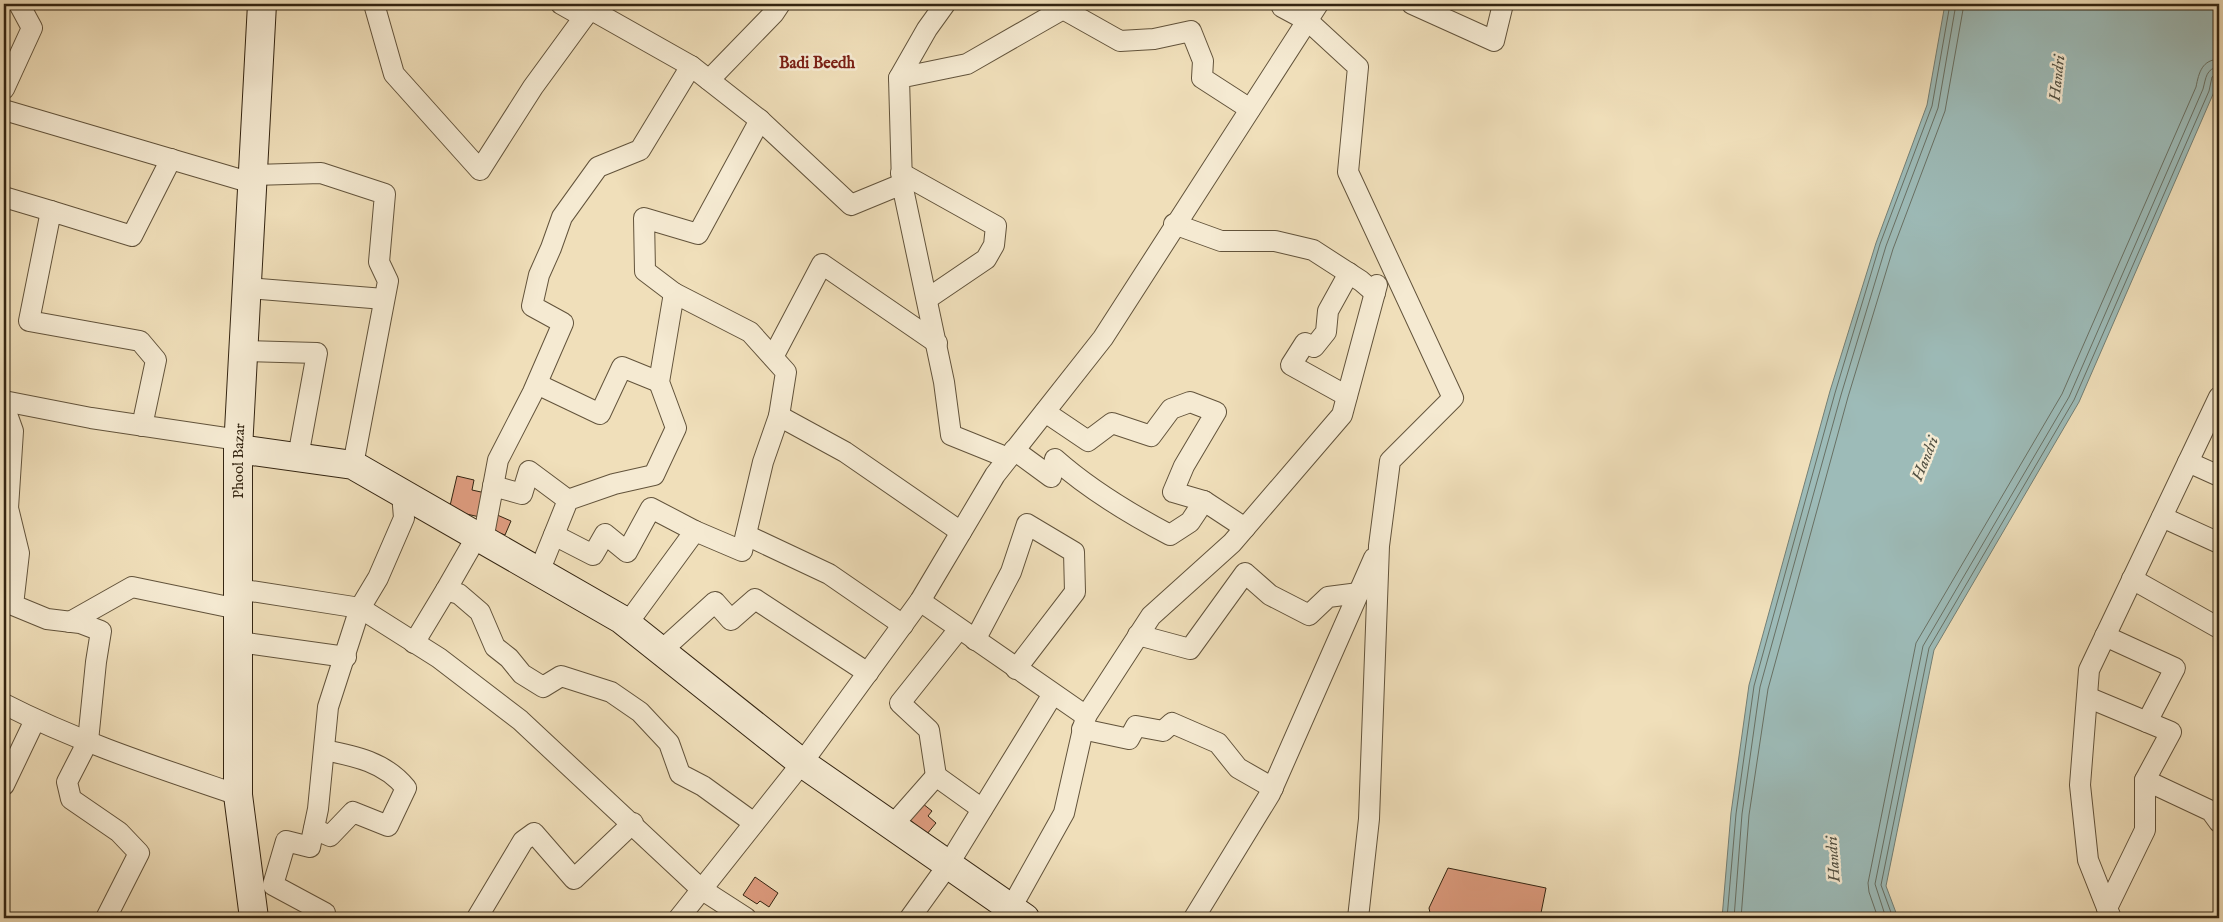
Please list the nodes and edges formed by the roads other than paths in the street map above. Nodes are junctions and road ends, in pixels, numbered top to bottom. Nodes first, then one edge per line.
1 (19, 4) edge
2 (262, 4) edge
3 (374, 4) edge
4 (561, 4) edge
5 (780, 4) edge
6 (945, 4) edge
7 (1283, 4) edge
8 (1412, 4) edge
9 (1503, 4) edge
10 (1070, 6) edge
11 (596, 11) edge
12 (1312, 12) edge
13 (1451, 12) edge
14 (691, 66) junction
15 (899, 78) junction
16 (709, 80) junction
17 (4, 89) edge
18 (1250, 109) junction
19 (4, 110) edge
20 (760, 120) junction
21 (172, 159) junction
22 (253, 179) junction
23 (901, 179) junction
24 (4, 197) edge
25 (51, 211) junction
26 (1174, 224) junction
27 (1349, 274) junction
28 (247, 288) junction
29 (674, 293) junction
30 (384, 299) junction
31 (927, 299) junction
32 (937, 342) junction
33 (244, 351) junction
34 (773, 357) junction
35 (660, 382) junction
36 (537, 384) junction
37 (1348, 396) junction
38 (4, 402) edge
39 (2218, 402) edge
40 (1045, 412) junction
41 (4, 413) edge
42 (779, 416) junction
43 (142, 426) junction
44 (239, 445) junction
45 (1011, 454) junction
46 (298, 457) junction
47 (2188, 462) junction
48 (353, 464) junction
49 (2219, 476) edge
50 (493, 486) junction
51 (402, 493) junction
52 (568, 500) junction
53 (1204, 501) junction
54 (2162, 517) junction
55 (1245, 528) junction
56 (695, 531) junction
57 (961, 532) junction
58 (554, 535) junction
59 (746, 535) junction
60 (480, 538) junction
61 (2219, 543) edge
62 (1379, 546) junction
63 (539, 572) junction
64 (2132, 579) junction
65 (446, 590) junction
66 (1359, 593) junction
67 (238, 599) junction
68 (920, 601) junction
69 (8, 604) edge
70 (360, 608) junction
71 (70, 622) junction
72 (627, 624) junction
73 (903, 625) junction
74 (2219, 628) edge
75 (967, 635) junction
76 (1138, 635) junction
77 (2105, 636) junction
78 (238, 642) junction
79 (414, 643) junction
80 (660, 651) junction
81 (346, 657) junction
82 (1016, 669) junction
83 (868, 673) junction
84 (1053, 694) junction
85 (2087, 697) junction
86 (4, 704) edge
87 (35, 720) junction
88 (1084, 722) junction
89 (2147, 722) junction
90 (88, 741) junction
91 (324, 750) junction
92 (802, 763) junction
93 (936, 776) junction
94 (2145, 780) junction
95 (4, 785) edge
96 (1273, 788) junction
97 (238, 795) junction
98 (982, 810) junction
99 (2216, 811) edge
100 (633, 823) junction
101 (754, 823) junction
102 (892, 826) junction
103 (314, 829) junction
104 (948, 865) junction
105 (701, 889) junction
106 (1018, 913) edge
107 (2109, 913) edge
108 (106, 918) edge
109 (254, 918) edge
110 (323, 918) edge
111 (477, 918) edge
112 (679, 918) edge
113 (746, 918) edge
114 (910, 918) edge
115 (1194, 918) edge
116 (1358, 918) edge

1 - 17 street
2 - 22 street, Phool Bazar
3 - 11 street
4 - 11 street
5 - 16 street
6 - 15 street
7 - 12 street
8 - 13 street
9 - 13 street
10 - 15 street
10 - 18 street
11 - 14 street
12 - 18 street
12 - 62 street
14 - 16 street
14 - 36 street
15 - 23 street
16 - 20 street
18 - 26 street
19 - 21 street
20 - 23 street
20 - 29 street
21 - 22 street
21 - 25 street
22 - 28 street, Phool Bazar
22 - 30 street
23 - 31 street
23 - 31 street
24 - 25 street
25 - 43 street
26 - 27 street
26 - 40 street
27 - 37 street
27 - 37 street
28 - 30 street
28 - 33 street, Phool Bazar
29 - 34 street
29 - 35 street
30 - 48 street
31 - 32 street
32 - 34 street
32 - 45 street
33 - 44 street, Phool Bazar
33 - 46 street
34 - 42 street
35 - 36 street
35 - 52 street
36 - 50 street
37 - 55 street
38 - 43 street
39 - 47 street
40 - 45 street
40 - 53 street
41 - 69 street
42 - 57 street
42 - 59 street
43 - 44 street
44 - 46 street
44 - 67 street, Phool Bazar
45 - 53 street
45 - 57 street
46 - 48 street
47 - 49 street
47 - 54 street
48 - 51 street
50 - 52 street
50 - 60 street
51 - 60 street
51 - 70 street
52 - 58 street
53 - 55 street
54 - 61 street
54 - 64 street
55 - 76 street
56 - 58 street
56 - 59 street
56 - 72 street
57 - 68 street
58 - 63 street
59 - 73 street
60 - 63 street
60 - 65 street
62 - 66 street
62 - 116 street
63 - 72 street
64 - 74 street
64 - 77 street
65 - 79 street
65 - 101 street
66 - 76 street
66 - 96 street
67 - 70 street
67 - 71 street
67 - 78 street, Phool Bazar
68 - 73 street
68 - 75 street
69 - 71 street
70 - 79 street
70 - 81 street
71 - 90 street
72 - 80 street
73 - 83 street
75 - 82 street
75 - 82 street
75 - 93 street
76 - 88 street
77 - 85 street
77 - 89 street
78 - 81 street
78 - 97 street, Phool Bazar
79 - 100 street
80 - 83 street
80 - 92 street
81 - 91 street
82 - 84 street
83 - 92 street
84 - 88 street
84 - 98 street
85 - 89 street
85 - 107 street
86 - 87 street
87 - 90 street
87 - 95 street
88 - 96 street
88 - 106 street
89 - 94 street
90 - 97 street
90 - 108 street
91 - 103 street
91 - 103 street
92 - 101 street
92 - 102 street
93 - 98 street
93 - 102 street
94 - 99 street
94 - 107 street
96 - 115 street
97 - 109 street, Phool Bazar
98 - 104 street
100 - 105 street
100 - 111 street
101 - 105 street
102 - 104 street
103 - 110 street
104 - 106 street
104 - 114 street
105 - 112 street
105 - 113 street

